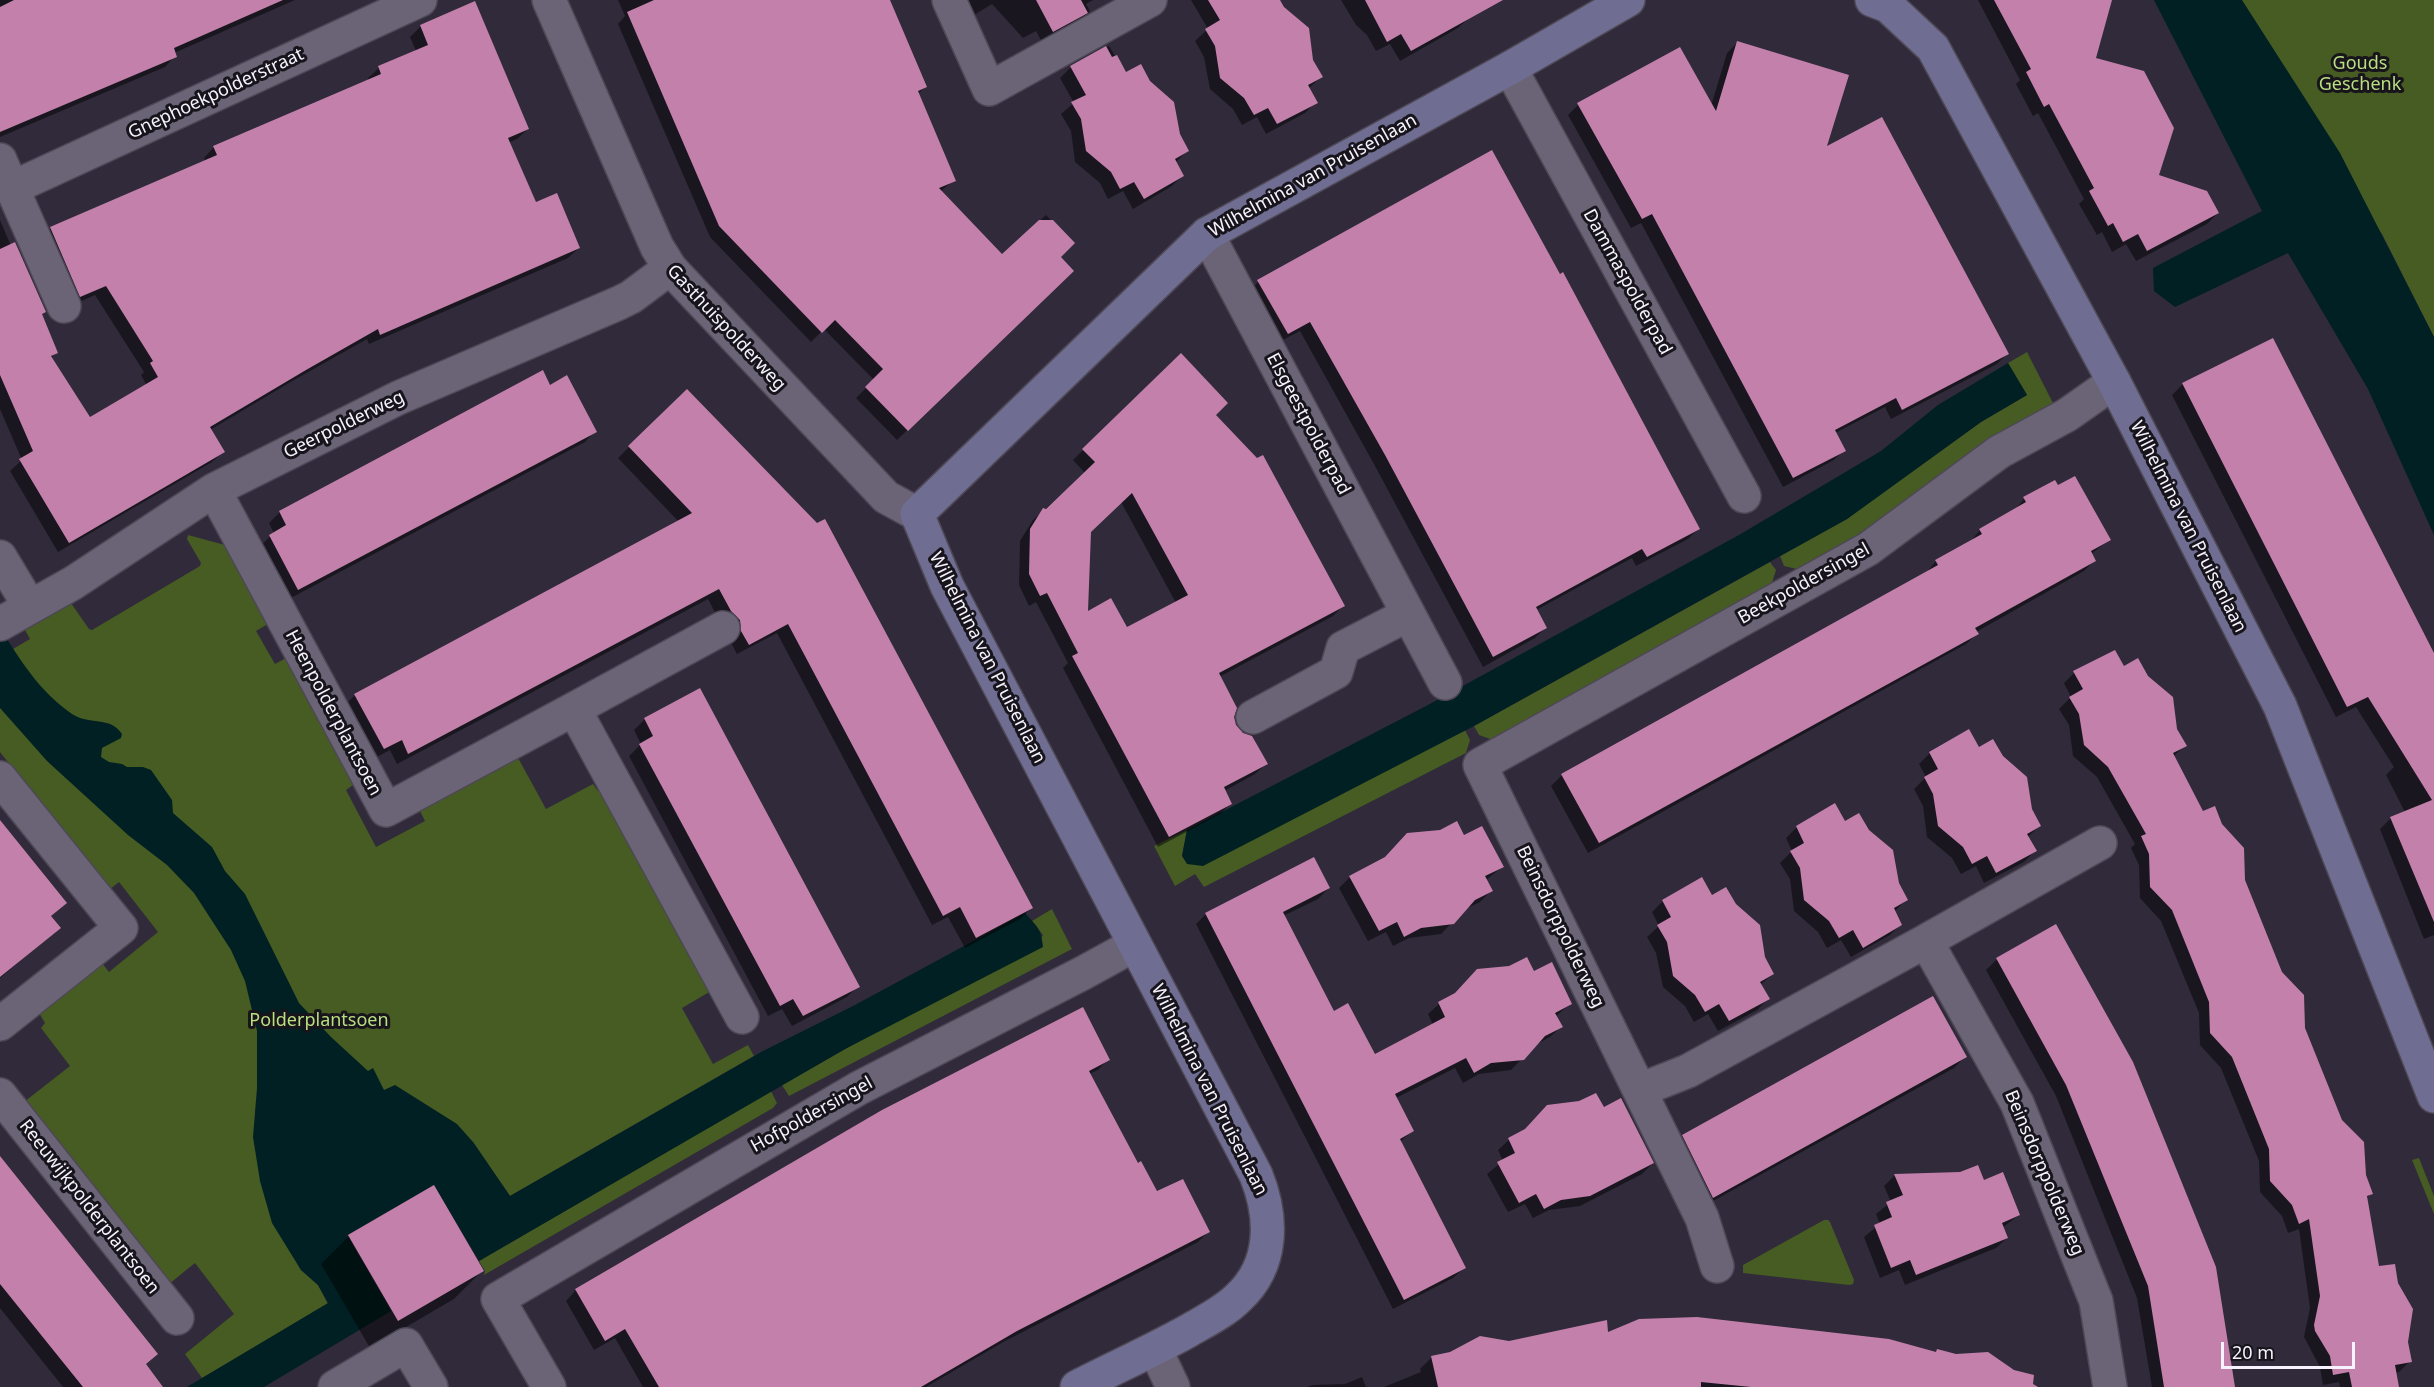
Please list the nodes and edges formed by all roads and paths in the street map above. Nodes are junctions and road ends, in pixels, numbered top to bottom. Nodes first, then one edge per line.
1 (420, 0) edge
2 (549, 0) edge
3 (949, 0) edge
4 (1150, 0) edge
5 (1628, 0) edge
6 (1884, 2) edge
7 (1510, 68) junction
8 (6, 174) edge
9 (1207, 234) junction
10 (670, 268) junction
11 (64, 306) dead end
12 (2114, 382) junction
13 (214, 490) junction
14 (1744, 496) dead end
15 (917, 514) junction
16 (0, 557) edge
17 (30, 607) junction
18 (1407, 615) junction
19 (0, 624) edge
20 (723, 628) dead end
21 (1444, 683) dead end
22 (574, 709) junction
23 (1252, 717) dead end
24 (1480, 765) joint
25 (0, 778) edge
26 (2100, 843) dead end
27 (1926, 941) junction
28 (1134, 945) junction
29 (742, 1017) dead end
30 (0, 1024) edge
31 (1640, 1090) junction
32 (0, 1095) edge
33 (2434, 1096) edge
34 (1717, 1266) dead end
35 (177, 1318) dead end
36 (1155, 1350) junction
37 (335, 1387) edge
38 (431, 1387) edge
39 (549, 1387) edge
40 (1077, 1387) edge
41 (1173, 1387) edge
42 (2110, 1387) edge

1 - 8 street, Gnephoekpolderstraat
2 - 10 street, Gasthuispolderweg
3 - 4 street
5 - 7 street, Wilhelmina van Pruisenlaan
6 - 12 street, Wilhelmina van Pruisenlaan
7 - 9 street, Wilhelmina van Pruisenlaan
7 - 14 street, Dammaspolderpad
8 - 11 street, Gnephoekpolderstraat
9 - 15 street, Wilhelmina van Pruisenlaan
9 - 18 street, Elsgeestpolderpad
10 - 13 street, Geerpolderweg
10 - 15 street, Gasthuispolderweg
12 - 24 street, Beekpoldersingel
12 - 33 street, Wilhelmina van Pruisenlaan
13 - 17 street, Geerpolderweg
13 - 22 street, Heenpolderplantsoen
15 - 28 street, Wilhelmina van Pruisenlaan
16 - 17 street
17 - 19 street, Geerpolderweg
18 - 21 street, Elsgeestpolderpad
18 - 23 street
20 - 22 street, Heenpolderplantsoen
22 - 29 street
24 - 31 street, Beinsdorppolderweg
25 - 30 street
26 - 27 street
27 - 31 street
27 - 42 street, Beinsdorppolderweg
28 - 36 street, Wilhelmina van Pruisenlaan
28 - 39 street, Hofpoldersingel
31 - 34 street, Beinsdorppolderweg
32 - 35 street, Reeuwijkpolderplantsoen
36 - 40 street, Wilhelmina van Pruisenlaan
36 - 41 street
37 - 38 street

